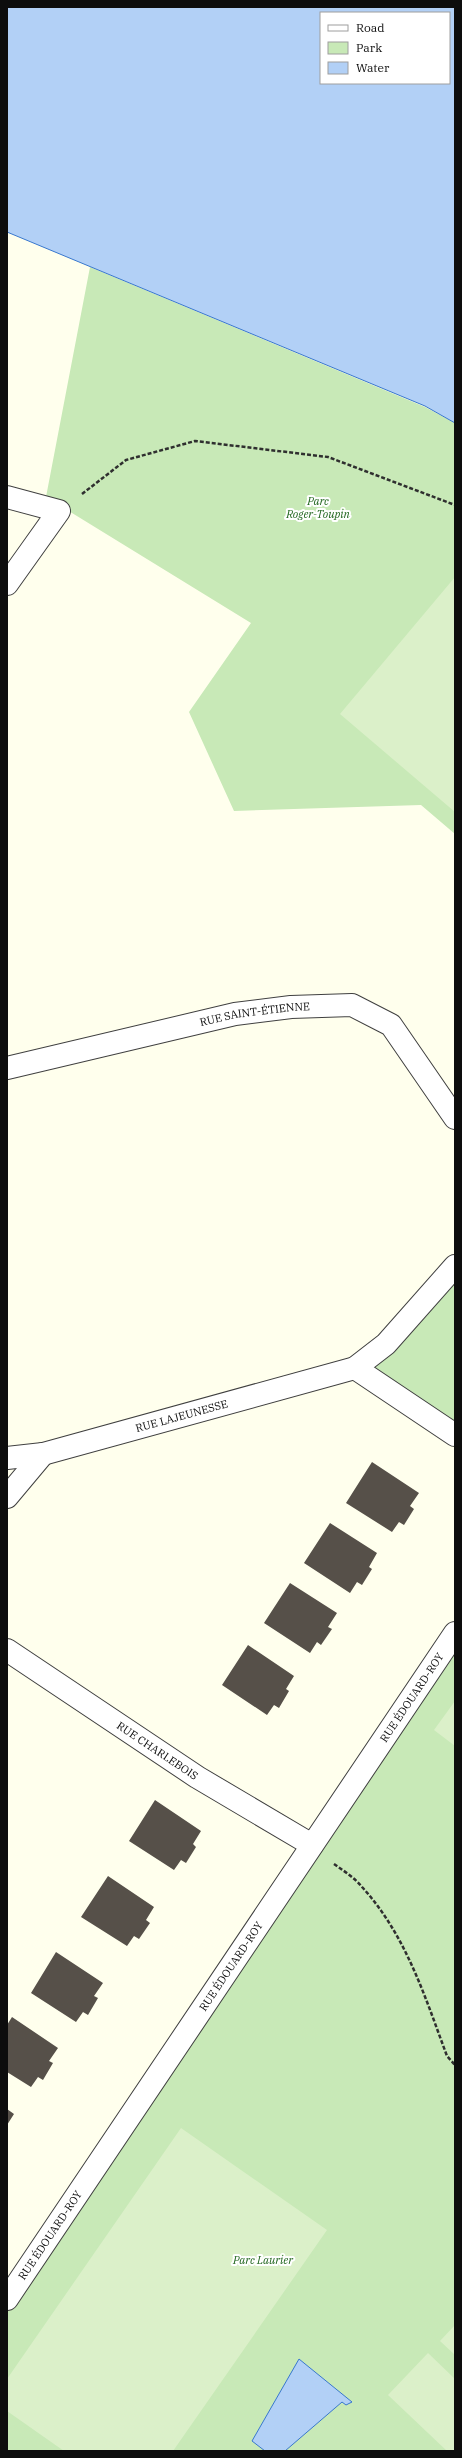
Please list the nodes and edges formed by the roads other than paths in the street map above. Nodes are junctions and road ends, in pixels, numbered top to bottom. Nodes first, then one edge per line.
1 (7, 498) edge
2 (7, 584) edge
3 (7, 1068) edge
4 (455, 1118) edge
5 (455, 1266) edge
6 (355, 1368) junction
7 (455, 1435) edge
8 (43, 1454) junction
9 (7, 1458) edge
10 (7, 1497) edge
11 (455, 1633) edge
12 (7, 1650) edge
13 (312, 1845) junction
14 (7, 2299) edge

1 - 2 street
3 - 4 street, RUE SAINT-ÉTIENNE
5 - 6 street, RUE LAJEUNESSE
6 - 7 street
6 - 8 street, RUE LAJEUNESSE
8 - 9 street, RUE LAJEUNESSE
8 - 10 street
11 - 13 street, RUE ÉDOUARD-ROY
12 - 13 street, RUE CHARLEBOIS
13 - 14 street, RUE ÉDOUARD-ROY

